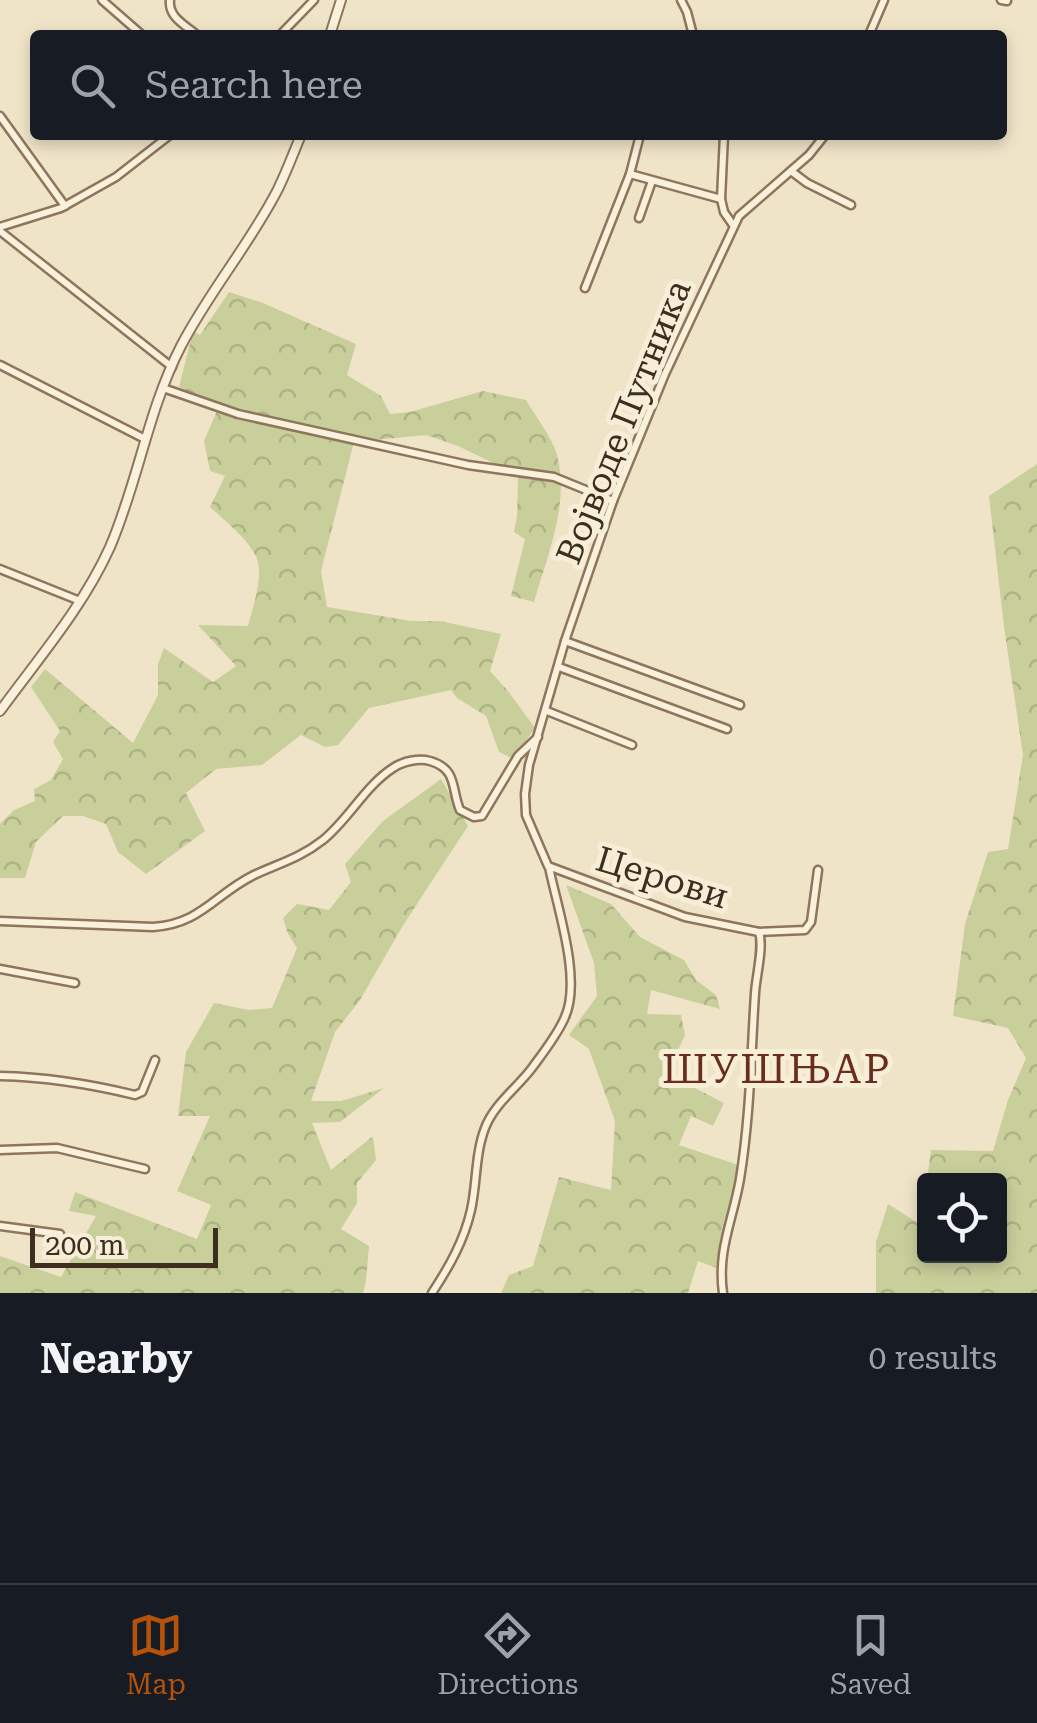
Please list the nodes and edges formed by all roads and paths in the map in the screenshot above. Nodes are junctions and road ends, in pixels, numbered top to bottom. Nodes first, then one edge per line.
1 (102, 0) edge
2 (170, 0) edge
3 (314, 0) edge
4 (341, 0) edge
5 (681, 0) edge
6 (884, 0) edge
7 (136, 30) edge
8 (191, 30) edge
9 (285, 30) edge
10 (332, 30) edge
11 (692, 30) edge
12 (871, 30) edge
13 (0, 116) edge
14 (164, 140) edge
15 (299, 140) edge
16 (639, 140) edge
17 (724, 140) edge
18 (821, 140) edge
19 (791, 172) junction
20 (630, 174) junction
21 (652, 180) junction
22 (721, 199) junction
23 (851, 205) dead end
24 (65, 206) junction
25 (639, 218) dead end
26 (734, 226) junction
27 (0, 229) edge
28 (585, 288) dead end
29 (0, 366) edge
30 (172, 366) junction
31 (163, 388) junction
32 (145, 439) junction
33 (614, 501) junction
34 (0, 569) edge
35 (80, 601) junction
36 (565, 642) junction
37 (559, 667) junction
38 (740, 705) dead end
39 (0, 711) edge
40 (546, 711) junction
41 (727, 729) dead end
42 (538, 736) junction
43 (632, 745) dead end
44 (530, 765) joint
45 (548, 866) junction
46 (818, 870) dead end
47 (0, 921) edge
48 (759, 932) junction
49 (0, 970) edge
50 (75, 983) dead end
51 (156, 1060) dead end
52 (0, 1076) edge
53 (0, 1150) edge
54 (145, 1169) dead end
55 (0, 1226) edge
56 (60, 1234) dead end
57 (432, 1293) edge
58 (723, 1293) edge

1 - 7 street
2 - 8 street
3 - 9 street
4 - 10 street
5 - 11 street
6 - 12 street
13 - 24 street
14 - 24 street
15 - 30 street
16 - 20 street
17 - 22 street
18 - 19 street, Војводе Путника
19 - 23 street
19 - 26 street, Војводе Путника
20 - 21 street
20 - 28 street
21 - 22 street
21 - 25 street
22 - 26 street
24 - 27 street
26 - 33 street, Војводе Путника
27 - 30 street
29 - 32 street
30 - 31 street
31 - 32 street
31 - 33 street
32 - 35 street
33 - 36 street, Војводе Путника
34 - 35 street
35 - 39 street
36 - 37 street, Војводе Путника
36 - 38 street
37 - 40 street, Војводе Путника
37 - 41 street
40 - 42 street, Војводе Путника
40 - 43 street
42 - 44 street, Војводе Путника
42 - 47 street
44 - 45 street, Церови
45 - 48 street, Церови
45 - 57 street
46 - 48 street, Церови
48 - 58 street
49 - 50 street
51 - 52 street
53 - 54 street
55 - 56 street

